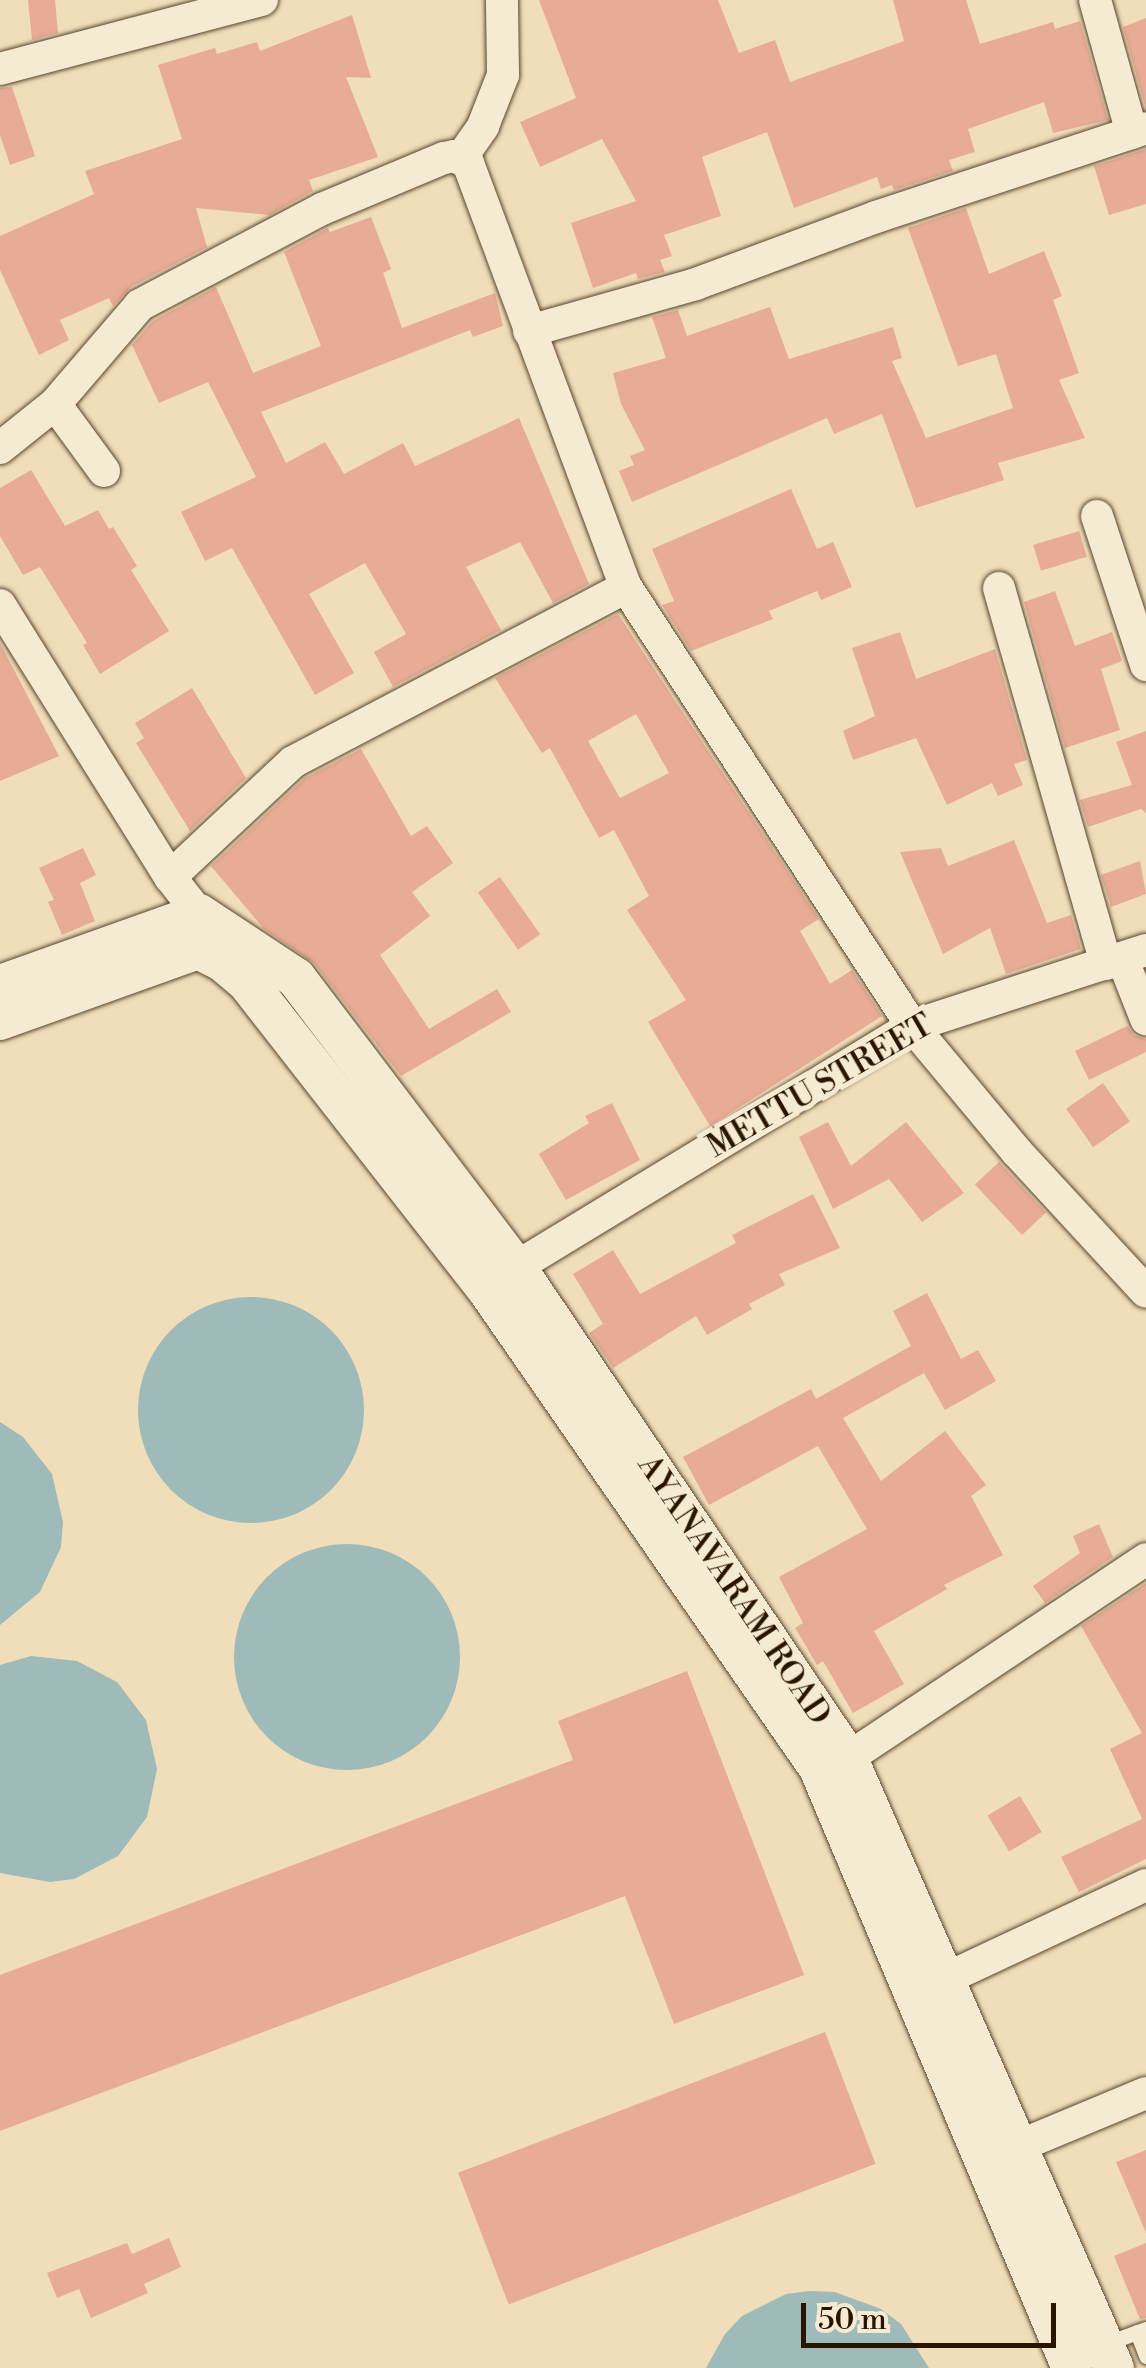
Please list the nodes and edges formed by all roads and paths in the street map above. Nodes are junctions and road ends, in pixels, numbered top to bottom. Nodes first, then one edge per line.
1 (262, 0) edge
2 (502, 0) edge
3 (1095, 0) edge
4 (157, 13) edge
5 (0, 69) edge
6 (1139, 130) edge
7 (461, 158) junction
8 (529, 331) junction
9 (54, 404) junction
10 (0, 448) edge
11 (104, 471) dead end
12 (1097, 516) dead end
13 (626, 586) junction
14 (998, 588) dead end
15 (0, 605) edge
16 (1146, 665) edge
17 (170, 877) junction
18 (198, 931) junction
19 (1125, 957) edge
20 (0, 985) edge
21 (1146, 1018) edge
22 (0, 1020) edge
23 (912, 1026) junction
24 (500, 1276) junction
25 (1146, 1292) edge
26 (1146, 1559) edge
27 (835, 1766) junction
28 (1146, 1885) edge
29 (943, 1980) junction
30 (1146, 2093) edge
31 (1020, 2146) junction
32 (1125, 2343) edge
33 (1146, 2356) edge
34 (1072, 2368) edge

1 - 4 street
2 - 7 street
3 - 6 street
4 - 5 street
6 - 8 street
7 - 8 street
7 - 9 street
8 - 13 street
9 - 10 street
9 - 11 street
12 - 16 street
13 - 17 street
13 - 23 street
14 - 19 street
15 - 17 street
17 - 18 street
18 - 20 street
18 - 22 street
18 - 24 street, AYANAVARAM ROAD
19 - 21 street
19 - 23 street, METTU STREET
23 - 24 street, METTU STREET
23 - 25 street
24 - 27 street, AYANAVARAM ROAD
26 - 27 street
27 - 29 street, AYANAVARAM ROAD
27 - 34 street, AYANAVARAM ROAD
28 - 29 street
29 - 31 street, AYANAVARAM ROAD
30 - 31 street
31 - 32 street, AYANAVARAM ROAD
32 - 33 lane

